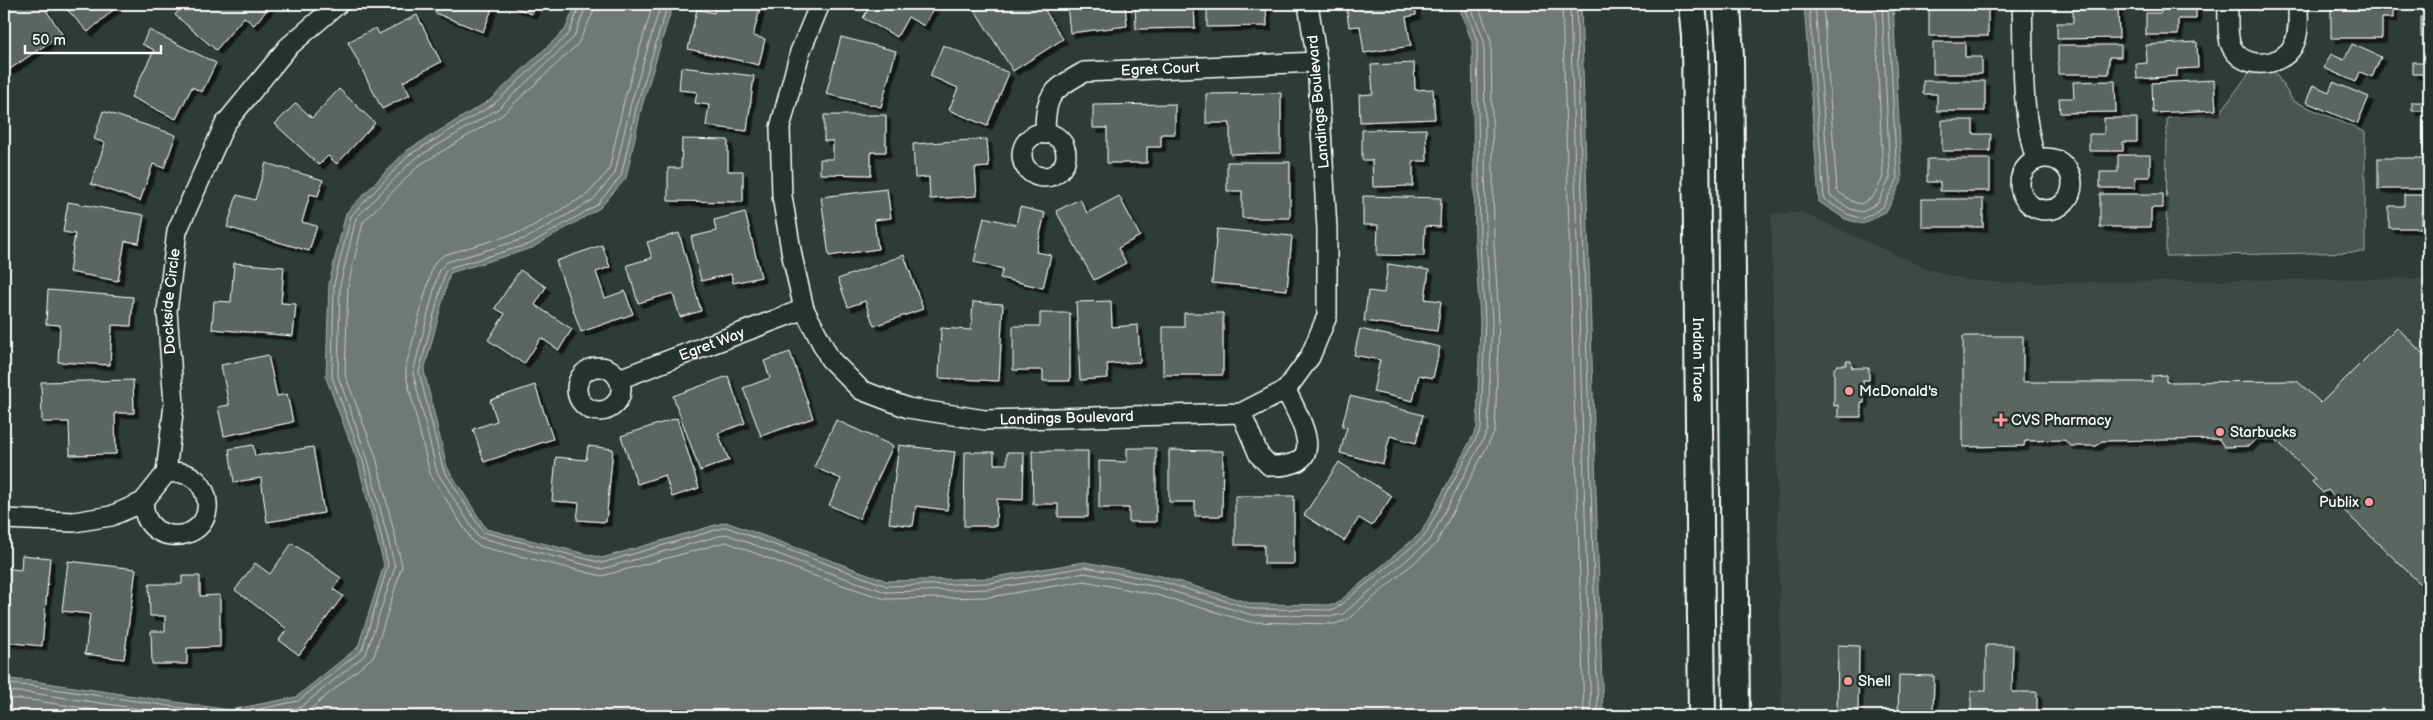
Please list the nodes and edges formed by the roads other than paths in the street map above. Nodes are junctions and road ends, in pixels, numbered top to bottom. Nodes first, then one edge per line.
1 (338, 4) edge
2 (820, 4) edge
3 (1308, 4) edge
4 (1692, 4) edge
5 (1727, 4) edge
6 (2022, 4) edge
7 (2228, 4) edge
8 (2298, 4) edge
9 (1317, 62) junction
10 (1045, 134) dead end
11 (2036, 160) dead end
12 (804, 309) junction
13 (619, 379) dead end
14 (1286, 390) junction
15 (1241, 413) junction
16 (166, 474) junction
17 (144, 502) junction
18 (4, 519) edge
19 (1702, 716) edge
20 (1736, 716) edge

1 - 16 street, Dockside Circle
2 - 12 street, Landings Boulevard
3 - 9 street, Landings Boulevard
4 - 19 main road, Indian Trace
5 - 20 main road
6 - 11 street
7 - 8 street
9 - 10 street, Egret Court
9 - 14 street, Landings Boulevard
12 - 13 street, Egret Way
12 - 15 street, Landings Boulevard
14 - 15 street, Landings Boulevard
14 - 15 street
16 - 17 street
16 - 17 street
17 - 18 street

